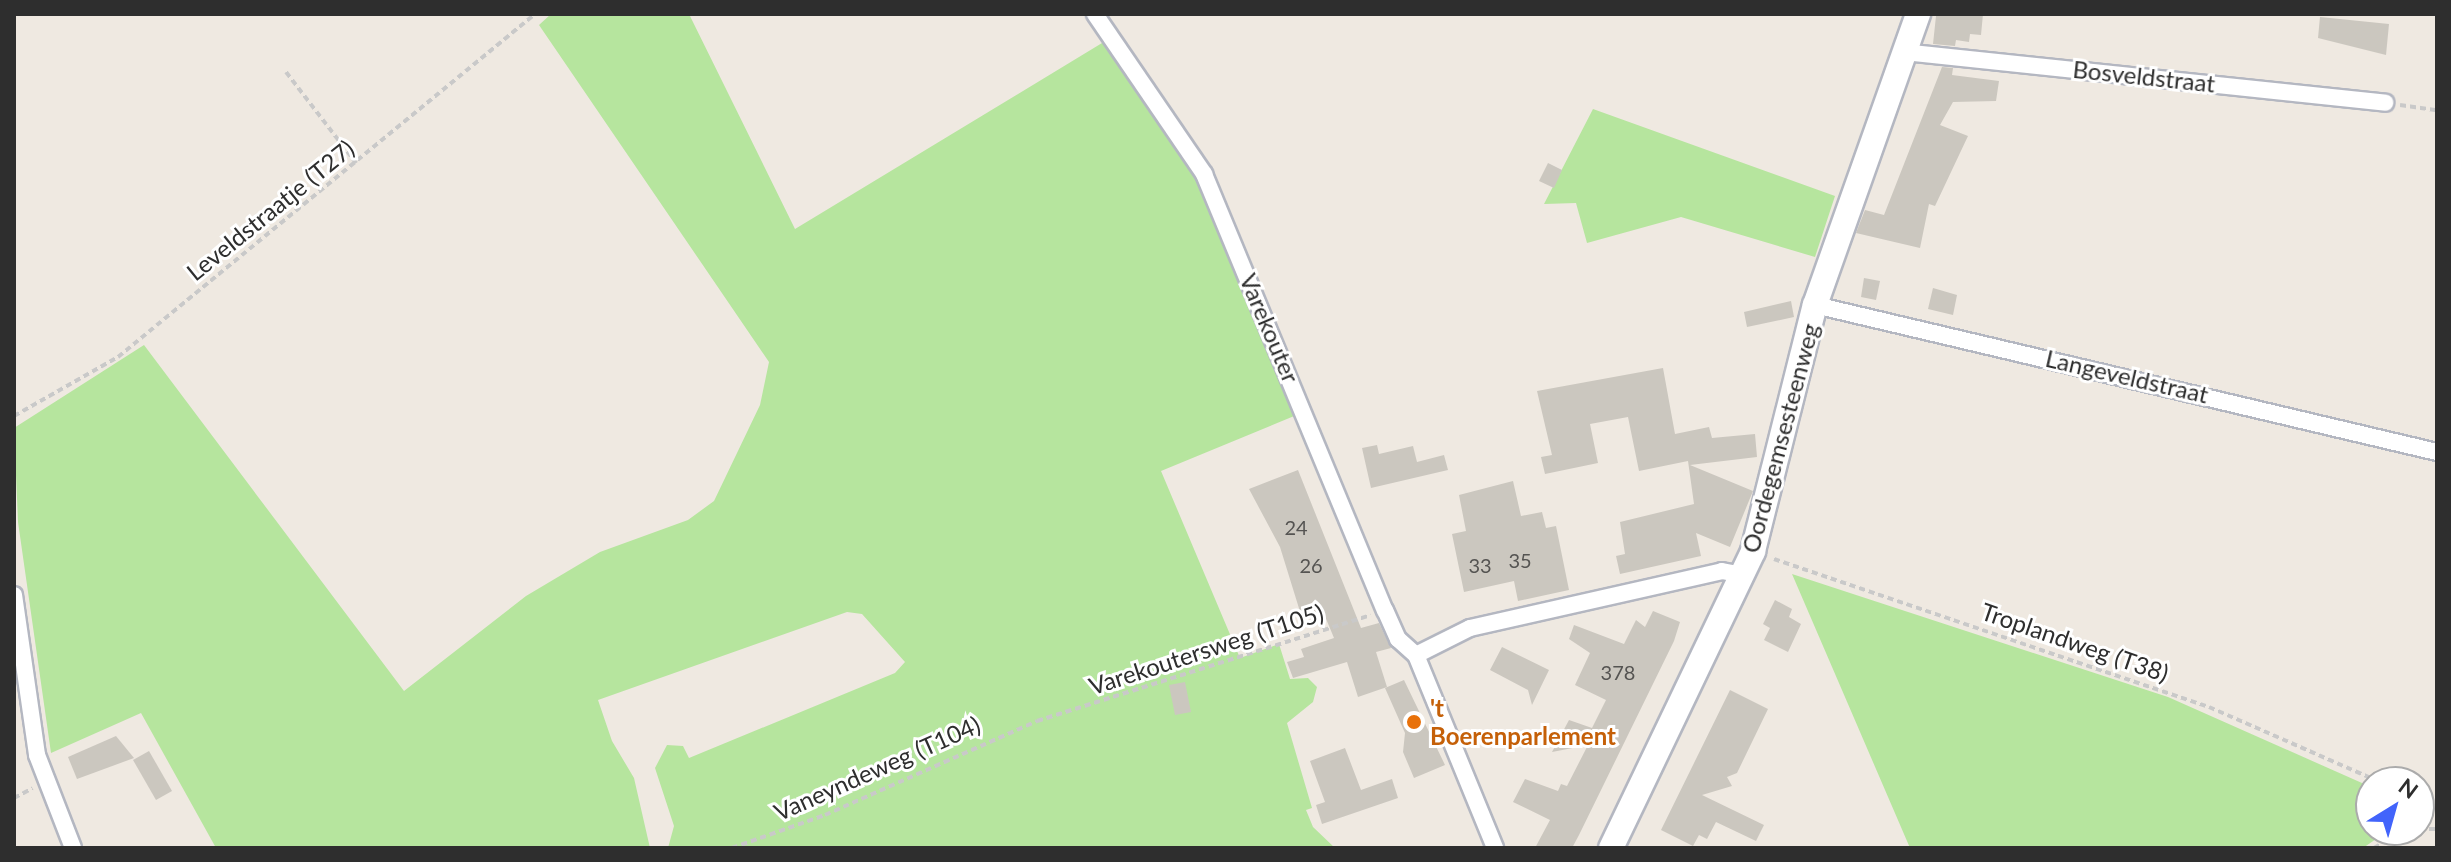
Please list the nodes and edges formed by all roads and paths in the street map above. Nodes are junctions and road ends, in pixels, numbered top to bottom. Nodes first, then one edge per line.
1 (535, 14) edge
2 (1095, 14) edge
3 (1918, 14) edge
4 (1903, 52) junction
5 (286, 72) dead end
6 (2385, 103) joint
7 (2437, 110) edge
8 (356, 163) junction
9 (1815, 305) junction
10 (14, 416) edge
11 (2437, 452) edge
12 (1753, 551) junction
13 (1742, 575) junction
14 (14, 595) edge
15 (1385, 610) junction
16 (1416, 655) junction
17 (1037, 721) joint
18 (2355, 771) edge
19 (43, 782) junction
20 (14, 798) edge
21 (73, 848) edge
22 (732, 848) edge
23 (1495, 848) edge
24 (1611, 848) edge

1 - 8 path, Leveldstraatje (T27)
2 - 15 street, Varekouter
3 - 4 street, Oordegemsesteenweg
4 - 6 street, Bosveldstraat
4 - 9 street, Oordegemsesteenweg
5 - 8 path
6 - 7 path
8 - 10 path, Leveldstraatje (T27)
9 - 11 street, Langeveldstraat
9 - 12 street, Oordegemsesteenweg
12 - 13 street, Oordegemsesteenweg
12 - 18 path, Troplandweg (T38)
13 - 16 street
13 - 24 street, Oordegemsesteenweg
14 - 19 street
15 - 16 street, Varekouter
15 - 17 path, Varekoutersweg (T105)
16 - 23 street, Varekouter
17 - 22 path, Vaneyndeweg (T104)
19 - 20 path
19 - 21 street

